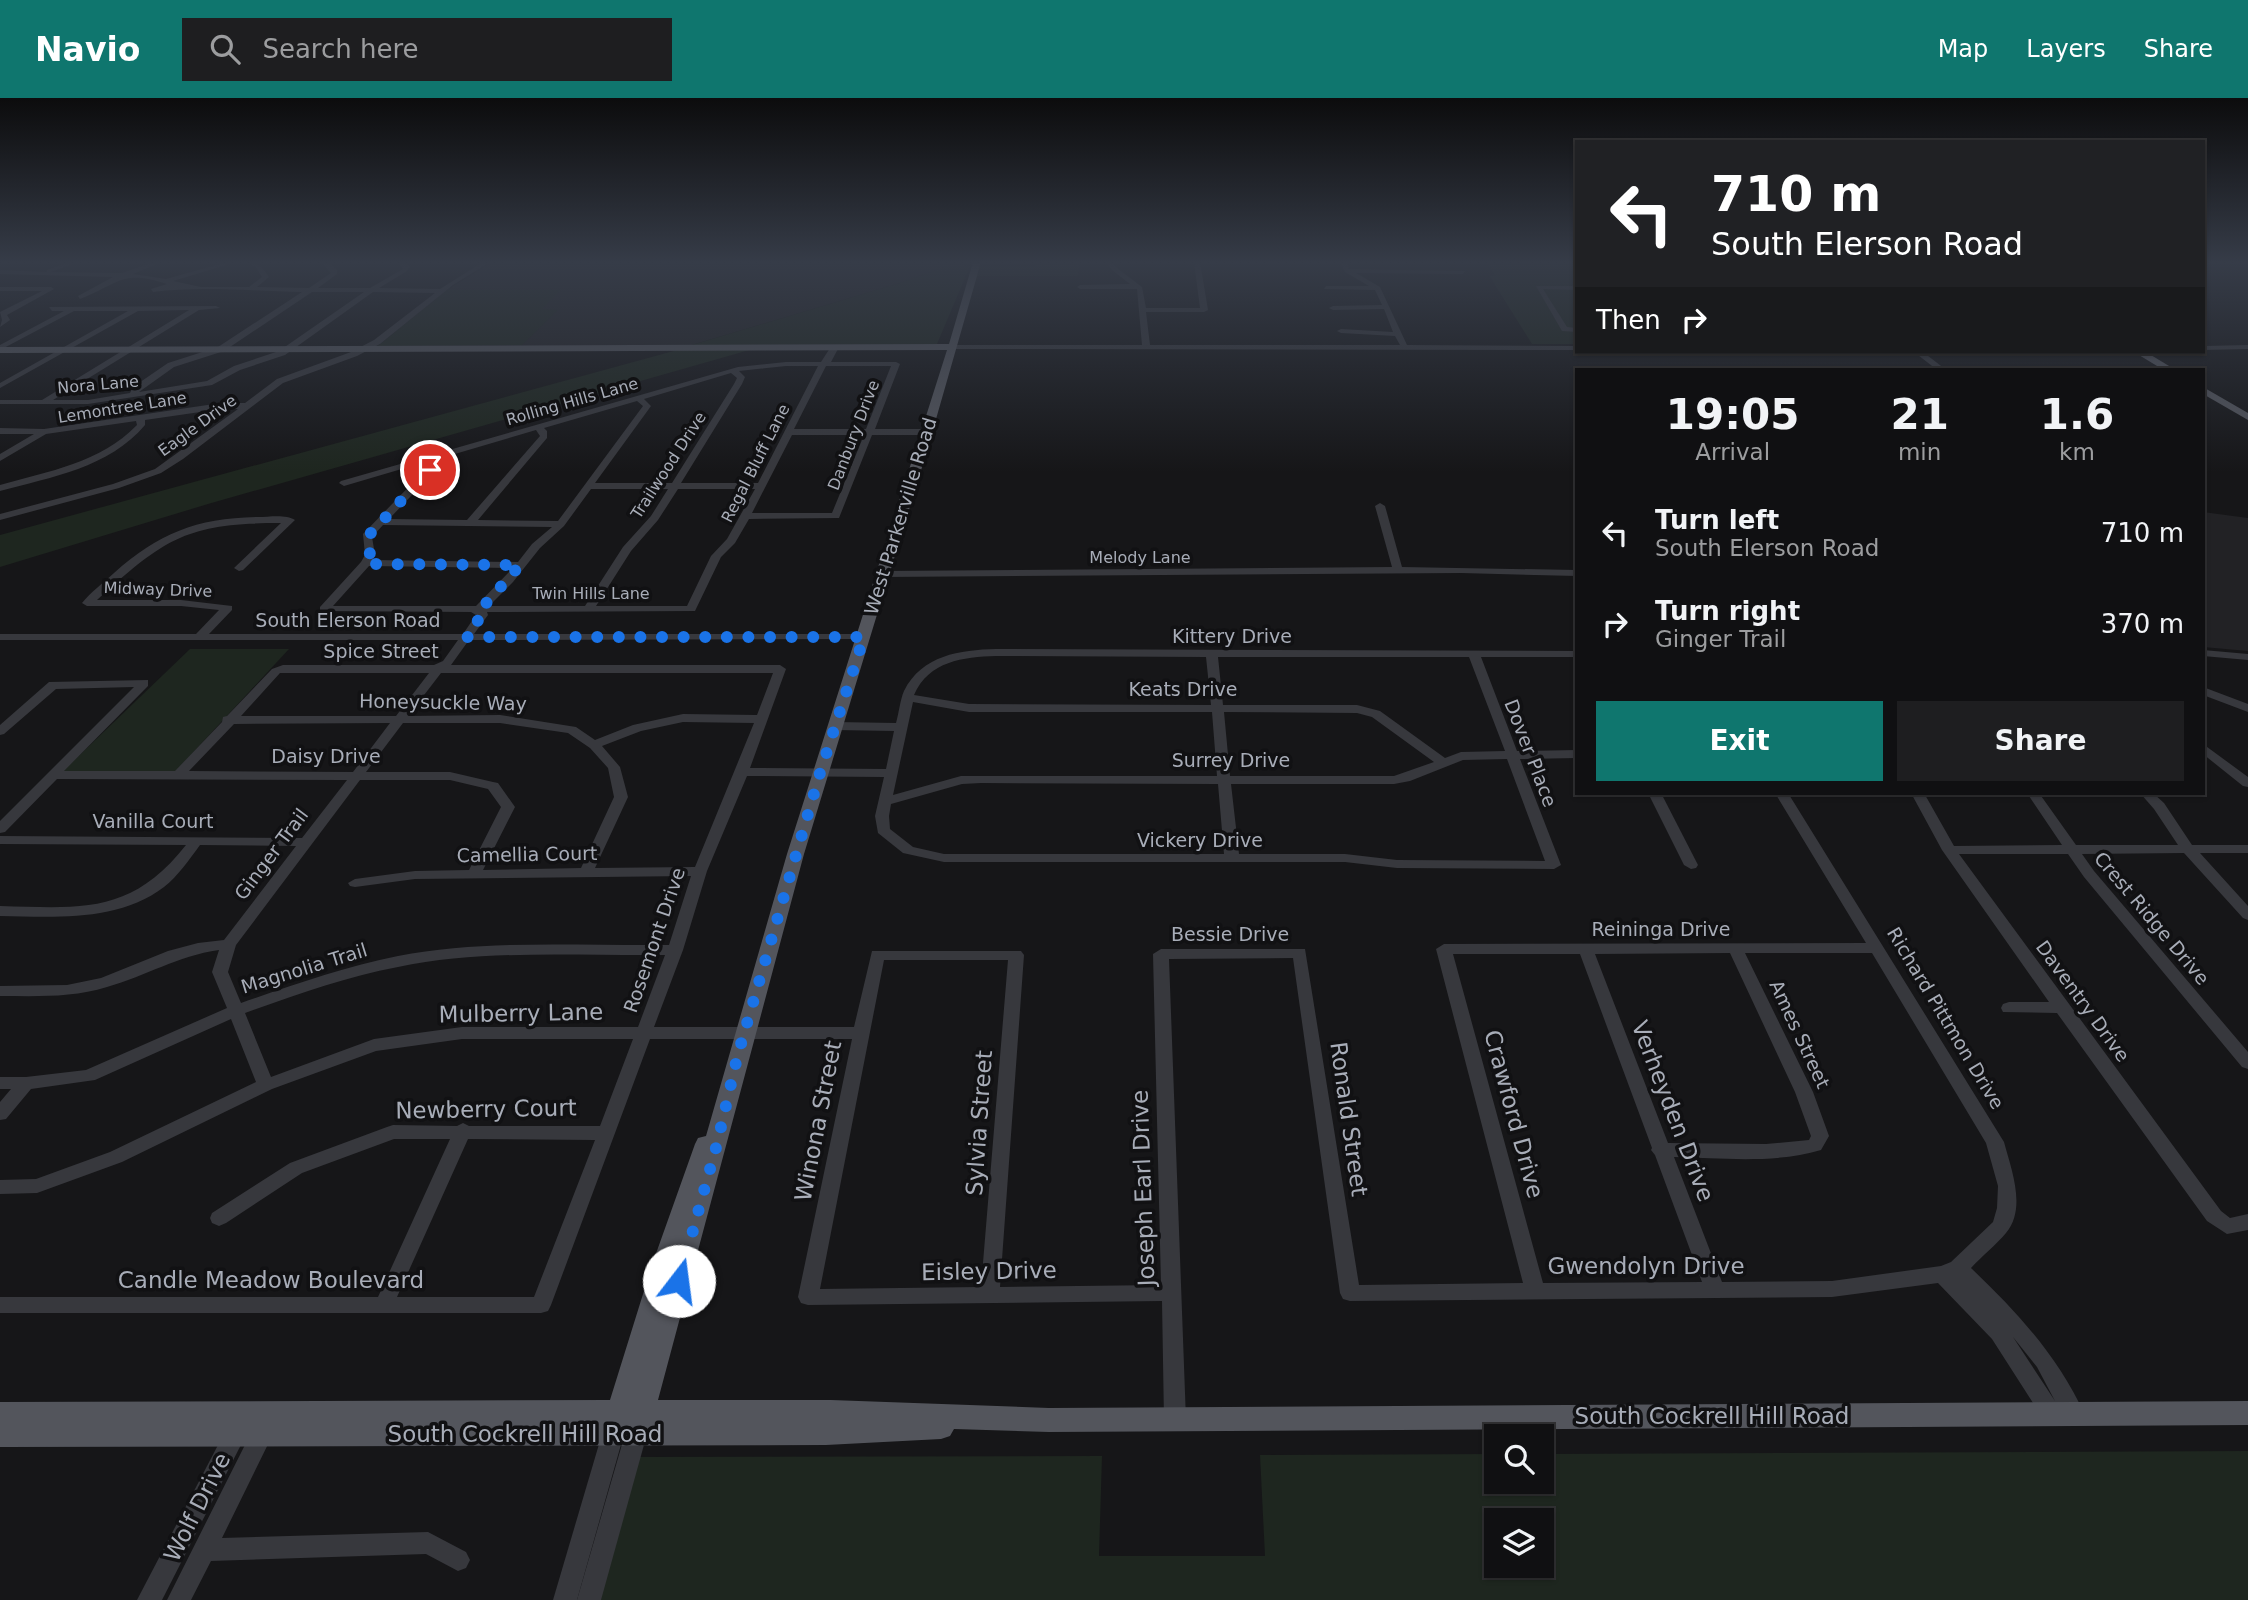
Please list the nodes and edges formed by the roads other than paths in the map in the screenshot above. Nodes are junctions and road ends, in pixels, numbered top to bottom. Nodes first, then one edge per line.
1 (31, 332) edge
2 (94, 332) edge
3 (158, 332) edge
4 (247, 332) edge
5 (312, 332) edge
6 (378, 332) edge
7 (390, 332) edge
8 (956, 332) edge
9 (1144, 332) edge
10 (1362, 332) edge
11 (1398, 334) joint
12 (831, 347) junction
13 (951, 347) junction
14 (1146, 347) junction
15 (1404, 347) junction
16 (362, 348) junction
17 (1575, 348) edge
18 (2205, 348) edge
19 (2248, 348) edge
20 (0, 349) edge
21 (64, 349) junction
22 (130, 349) junction
23 (221, 349) junction
24 (289, 349) junction
25 (1921, 354) edge
26 (2143, 354) edge
27 (823, 364) junction
28 (896, 364) joint
29 (1940, 368) edge
30 (2167, 368) edge
31 (733, 371) junction
32 (0, 386) edge
33 (2205, 391) edge
34 (133, 396) junction
35 (639, 398) junction
36 (0, 402) edge
37 (43, 402) junction
38 (247, 406) junction
39 (2248, 417) edge
40 (139, 418) junction
41 (537, 427) junction
42 (0, 431) edge
43 (44, 432) junction
44 (789, 432) junction
45 (869, 432) junction
46 (925, 432) junction
47 (0, 458) edge
48 (424, 460) junction
49 (344, 483) dead end
50 (589, 486) junction
51 (675, 486) junction
52 (762, 486) junction
53 (0, 488) edge
54 (1380, 506) dead end
55 (2, 514) edge
56 (747, 516) junction
57 (381, 522) junction
58 (469, 524) junction
59 (561, 524) junction
60 (366, 564) junction
61 (520, 565) junction
62 (239, 568) dead end
63 (1398, 570) junction
64 (883, 573) junction
65 (1575, 573) edge
66 (481, 609) junction
67 (587, 609) junction
68 (691, 609) joint
69 (460, 637) junction
70 (864, 637) junction
71 (1, 638) edge
72 (198, 638) junction
73 (2205, 653) edge
74 (1212, 654) junction
75 (1474, 654) junction
76 (1575, 654) edge
77 (2248, 657) edge
78 (438, 668) junction
79 (780, 669) joint
80 (2205, 692) edge
81 (908, 698) junction
82 (1216, 708) junction
83 (2248, 708) edge
84 (762, 719) junction
85 (227, 720) junction
86 (398, 720) junction
87 (835, 726) junction
88 (902, 727) junction
89 (0, 732) edge
90 (594, 746) junction
91 (2205, 750) edge
92 (1510, 754) junction
93 (1575, 754) edge
94 (1444, 762) junction
95 (742, 772) junction
96 (820, 773) junction
97 (890, 773) junction
98 (55, 775) junction
99 (354, 775) junction
100 (178, 776) junction
101 (1223, 779) junction
102 (2248, 783) edge
103 (1655, 795) edge
104 (1783, 795) edge
105 (1919, 795) edge
106 (2034, 795) edge
107 (2148, 795) edge
108 (884, 802) junction
109 (0, 829) edge
110 (0, 840) edge
111 (197, 840) junction
112 (305, 842) junction
113 (2188, 849) junction
114 (2248, 849) edge
115 (1949, 850) junction
116 (2070, 850) junction
117 (1232, 859) junction
118 (1554, 865) joint
119 (1691, 865) dead end
120 (701, 871) junction
121 (587, 872) junction
122 (474, 874) junction
123 (355, 883) dead end
124 (0, 911) edge
125 (2248, 915) edge
126 (229, 944) junction
127 (1735, 948) junction
128 (1878, 948) junction
129 (1444, 949) joint
130 (1586, 949) junction
131 (675, 950) junction
132 (1300, 953) joint
133 (1161, 954) joint
134 (1016, 955) joint
135 (0, 992) edge
136 (2009, 1007) dead end
137 (2062, 1007) junction
138 (234, 1011) junction
139 (861, 1033) junction
140 (643, 1035) junction
141 (744, 1035) junction
142 (2248, 1063) edge
143 (0, 1083) edge
144 (26, 1083) junction
145 (265, 1085) junction
146 (0, 1114) edge
147 (463, 1130) junction
148 (606, 1133) junction
149 (1660, 1150) junction
150 (0, 1187) edge
151 (219, 1218) dead end
152 (2248, 1222) edge
153 (1950, 1271) junction
154 (1715, 1290) junction
155 (1535, 1291) junction
156 (1171, 1293) junction
157 (1350, 1293) joint
158 (990, 1295) junction
159 (808, 1297) joint
160 (384, 1304) junction
161 (0, 1305) edge
162 (541, 1305) joint
163 (2248, 1413) edge
164 (0, 1414) edge
165 (2062, 1414) junction
166 (1175, 1420) junction
167 (628, 1424) junction
168 (253, 1425) junction
169 (0, 1435) edge
170 (204, 1550) junction
171 (458, 1560) dead end
172 (149, 1600) edge
173 (179, 1600) edge
174 (565, 1600) edge
175 (589, 1600) edge

1 - 20 street
2 - 21 street
3 - 22 street
4 - 23 street
5 - 24 street, Nora Lane
6 - 16 street, Eagle Drive
7 - 16 street, Eagle Drive
8 - 13 main road, West Parkerville Road
9 - 14 street
10 - 11 street
11 - 15 street
12 - 13 main road
12 - 16 main road
12 - 27 street, Regal Bluff Lane
13 - 14 street
13 - 46 main road, West Parkerville Road
14 - 15 street
15 - 17 street
16 - 24 main road
16 - 38 street, Eagle Drive
18 - 19 street
20 - 21 main road
21 - 22 main road
21 - 32 street
22 - 23 main road
22 - 37 street
23 - 24 main road
23 - 34 street
24 - 34 street, Nora Lane
25 - 29 street
26 - 30 main road
27 - 28 street, Rolling Hills Lane
27 - 31 street, Rolling Hills Lane
27 - 44 street, Regal Bluff Lane
28 - 45 street, Danbury Drive
31 - 35 street, Rolling Hills Lane
31 - 51 street, Trailwood Drive
33 - 39 main road
34 - 37 street, Nora Lane
35 - 41 street, Rolling Hills Lane
35 - 50 street, Ginger Trail
36 - 37 street, Nora Lane
38 - 40 street, Lemontree Lane
38 - 55 street, Eagle Drive
40 - 43 street, Lemontree Lane
40 - 53 street
41 - 48 street, Rolling Hills Lane
41 - 58 street
42 - 43 street, Lemontree Lane
43 - 47 street
44 - 45 street
44 - 52 street, Regal Bluff Lane
45 - 46 street
45 - 56 street, Danbury Drive
46 - 64 main road, West Parkerville Road
48 - 49 street, Rolling Hills Lane
48 - 57 street
50 - 51 street
50 - 59 street, Ginger Trail
51 - 52 street
51 - 67 street, Trailwood Drive
52 - 56 street, Regal Bluff Lane
54 - 63 street
56 - 68 street, Regal Bluff Lane
57 - 58 street
57 - 60 street
58 - 59 street
59 - 61 street, Ginger Trail
60 - 61 street
60 - 66 street, Twin Hills Lane
61 - 66 street, Ginger Trail
62 - 72 street, Midway Drive
63 - 64 street, Melody Lane
63 - 65 street, Melody Lane
64 - 70 main road, West Parkerville Road
66 - 67 street, Twin Hills Lane
66 - 69 street, Ginger Trail
67 - 68 street, Twin Hills Lane
69 - 70 street, South Elerson Road
69 - 72 street, South Elerson Road
69 - 78 street, Ginger Trail
70 - 87 main road, West Parkerville Road
71 - 72 street, South Elerson Road
73 - 77 street
74 - 75 street, Kittery Drive
74 - 81 street, Kittery Drive
74 - 82 street
75 - 76 street, Kittery Drive
75 - 92 street, Dover Place
78 - 79 street, Spice Street
78 - 85 street, Spice Street
78 - 86 street, Ginger Trail
79 - 84 street, Rosemont Drive
80 - 83 street
81 - 82 street, Keats Drive
81 - 88 street, Kittery Drive
82 - 94 street, Keats Drive
82 - 101 street
84 - 90 street
84 - 95 street, Rosemont Drive
85 - 86 street, Honeysuckle Way
85 - 100 street
86 - 90 street, Honeysuckle Way
86 - 99 street, Ginger Trail
87 - 88 street
87 - 96 main road, West Parkerville Road
88 - 97 street, Kittery Drive
89 - 98 street
90 - 121 street, Honeysuckle Way
91 - 102 street
92 - 93 street, Surrey Drive
92 - 94 street, Surrey Drive
92 - 118 street, Dover Place
94 - 101 street, Surrey Drive
95 - 96 street
95 - 120 street, Rosemont Drive
96 - 97 street
96 - 141 main road, West Parkerville Road
97 - 108 street, Kittery Drive
98 - 100 street, Daisy Drive
98 - 109 street
99 - 100 street, Daisy Drive
99 - 112 street, Ginger Trail
99 - 122 street, Daisy Drive
101 - 108 street, Surrey Drive
101 - 117 street
103 - 119 street
104 - 128 street, Richard Pittmon Drive
105 - 115 street, Daventry Drive
106 - 116 street, Crest Ridge Drive
107 - 113 street
108 - 117 street, Vickery Drive
110 - 111 street, Vanilla Court
111 - 112 street, Vanilla Court
111 - 124 street
112 - 126 street, Ginger Trail
113 - 114 street
113 - 116 street
113 - 125 street
115 - 116 street
115 - 137 street, Daventry Drive
116 - 142 street, Crest Ridge Drive
117 - 118 street, Vickery Drive
120 - 121 street, Camellia Court
120 - 131 street, Rosemont Drive
121 - 122 street, Camellia Court
122 - 123 street, Camellia Court
126 - 135 street
126 - 138 street, Ginger Trail
127 - 128 street, Reininga Drive
127 - 130 street, Reininga Drive
127 - 149 street, Ames Street
128 - 153 street, Richard Pittmon Drive
129 - 130 street, Reininga Drive
129 - 155 street, Crawford Drive
130 - 149 street, Verheyden Drive
131 - 138 street, Magnolia Trail
131 - 140 street, Rosemont Drive
132 - 133 street, Bessie Drive
132 - 157 street, Ronald Street
133 - 156 street, Joseph Earl Drive
134 - 139 street, Winona Street
134 - 158 street, Sylvia Street
136 - 137 street
137 - 152 street, Daventry Drive
138 - 144 street, Magnolia Trail
138 - 145 street, Ginger Trail
139 - 141 street, Mulberry Lane
139 - 159 street, Winona Street
140 - 141 street, Mulberry Lane
140 - 145 street, Mulberry Lane
140 - 148 street, Rosemont Drive
141 - 167 main road, West Parkerville Road
143 - 144 street, Magnolia Trail
144 - 146 street
145 - 150 street, Mulberry Lane
147 - 148 street, Newberry Court
147 - 151 street, Newberry Court
147 - 160 street
148 - 162 street, Rosemont Drive
149 - 154 street, Verheyden Drive
153 - 154 street, Gwendolyn Drive
153 - 165 street
154 - 155 street, Gwendolyn Drive
155 - 157 street, Gwendolyn Drive
156 - 158 street, Eisley Drive
156 - 166 street, Joseph Earl Drive
158 - 159 street, Eisley Drive
160 - 161 street, Candle Meadow Boulevard
160 - 162 street, Candle Meadow Boulevard
163 - 165 main road, South Cockrell Hill Road
164 - 168 main road, South Cockrell Hill Road
165 - 166 main road, South Cockrell Hill Road
166 - 167 main road, South Cockrell Hill Road
167 - 168 main road, South Cockrell Hill Road
167 - 174 street, West Parkerville Road
167 - 175 street, West Parkerville Road
168 - 169 main road, South Cockrell Hill Road
168 - 170 street, Wolf Drive
168 - 172 street, Wolf Drive
170 - 171 street
170 - 173 street, Wolf Drive

